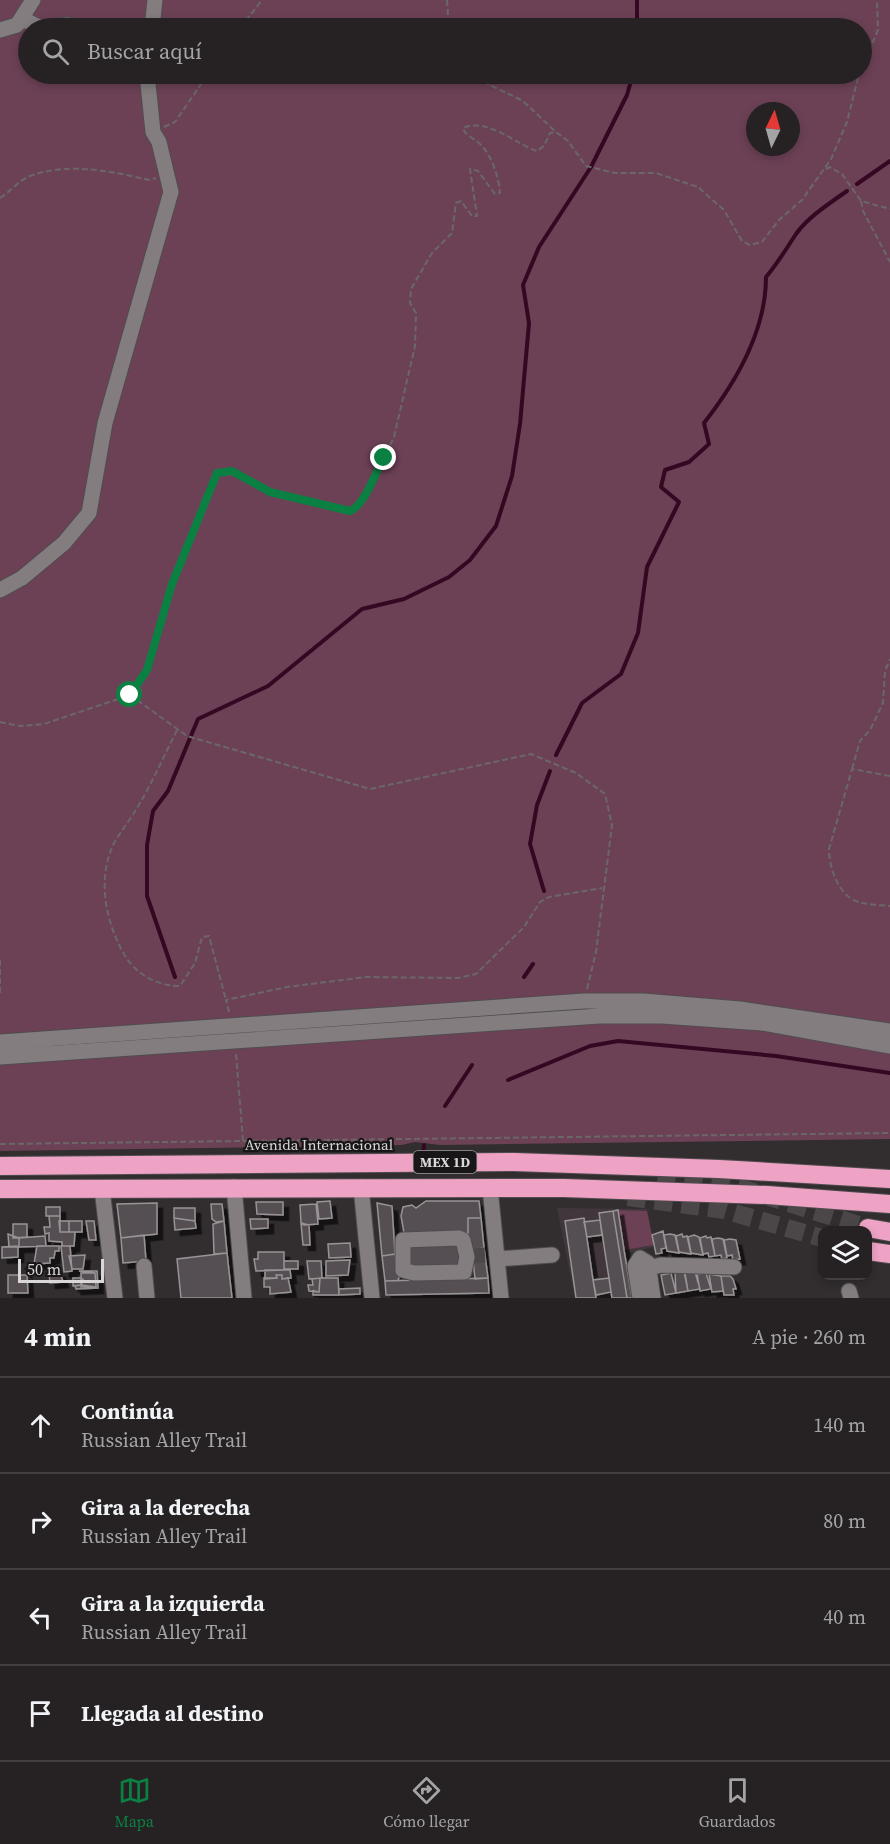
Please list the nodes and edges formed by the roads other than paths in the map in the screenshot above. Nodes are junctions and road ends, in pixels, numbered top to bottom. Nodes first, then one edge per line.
1 (33, 0) edge
2 (155, 0) edge
3 (24, 18) edge
4 (153, 18) edge
5 (18, 24) edge
6 (0, 30) edge
7 (148, 84) edge
8 (0, 590) edge
9 (584, 1001) junction
10 (586, 1017) junction
11 (890, 1031) edge
12 (234, 1033) junction
13 (0, 1042) edge
14 (890, 1046) edge
15 (0, 1057) edge
16 (0, 1166) edge
17 (890, 1179) edge
18 (234, 1187) junction
19 (361, 1187) junction
20 (490, 1188) junction
21 (102, 1189) junction
22 (0, 1190) edge
23 (890, 1204) edge
24 (872, 1229) edge
25 (890, 1232) edge
26 (872, 1252) edge
27 (890, 1254) edge
28 (552, 1255) dead end
29 (483, 1256) junction
30 (144, 1266) dead end
31 (734, 1267) dead end
32 (649, 1268) junction
33 (115, 1298) edge
34 (147, 1298) edge
35 (244, 1298) edge
36 (372, 1298) edge
37 (501, 1298) edge
38 (640, 1298) edge
39 (653, 1298) edge

1 - 3 street
2 - 4 street
5 - 6 street
7 - 8 street
9 - 10 street
9 - 11 street
9 - 12 street
10 - 12 street
10 - 14 street
12 - 13 street
12 - 15 street
16 - 17 highway, Avenida Internacional / MEX 1D
18 - 19 highway, MEX 1D
18 - 21 highway, MEX 1D
18 - 35 street
19 - 20 highway, MEX 1D
19 - 36 street
20 - 23 highway, MEX 1D
20 - 29 street
21 - 22 highway, MEX 1D
21 - 33 street
24 - 25 highway
26 - 27 highway
28 - 29 street
29 - 37 street
30 - 34 street
31 - 32 street
32 - 38 street
32 - 39 street

